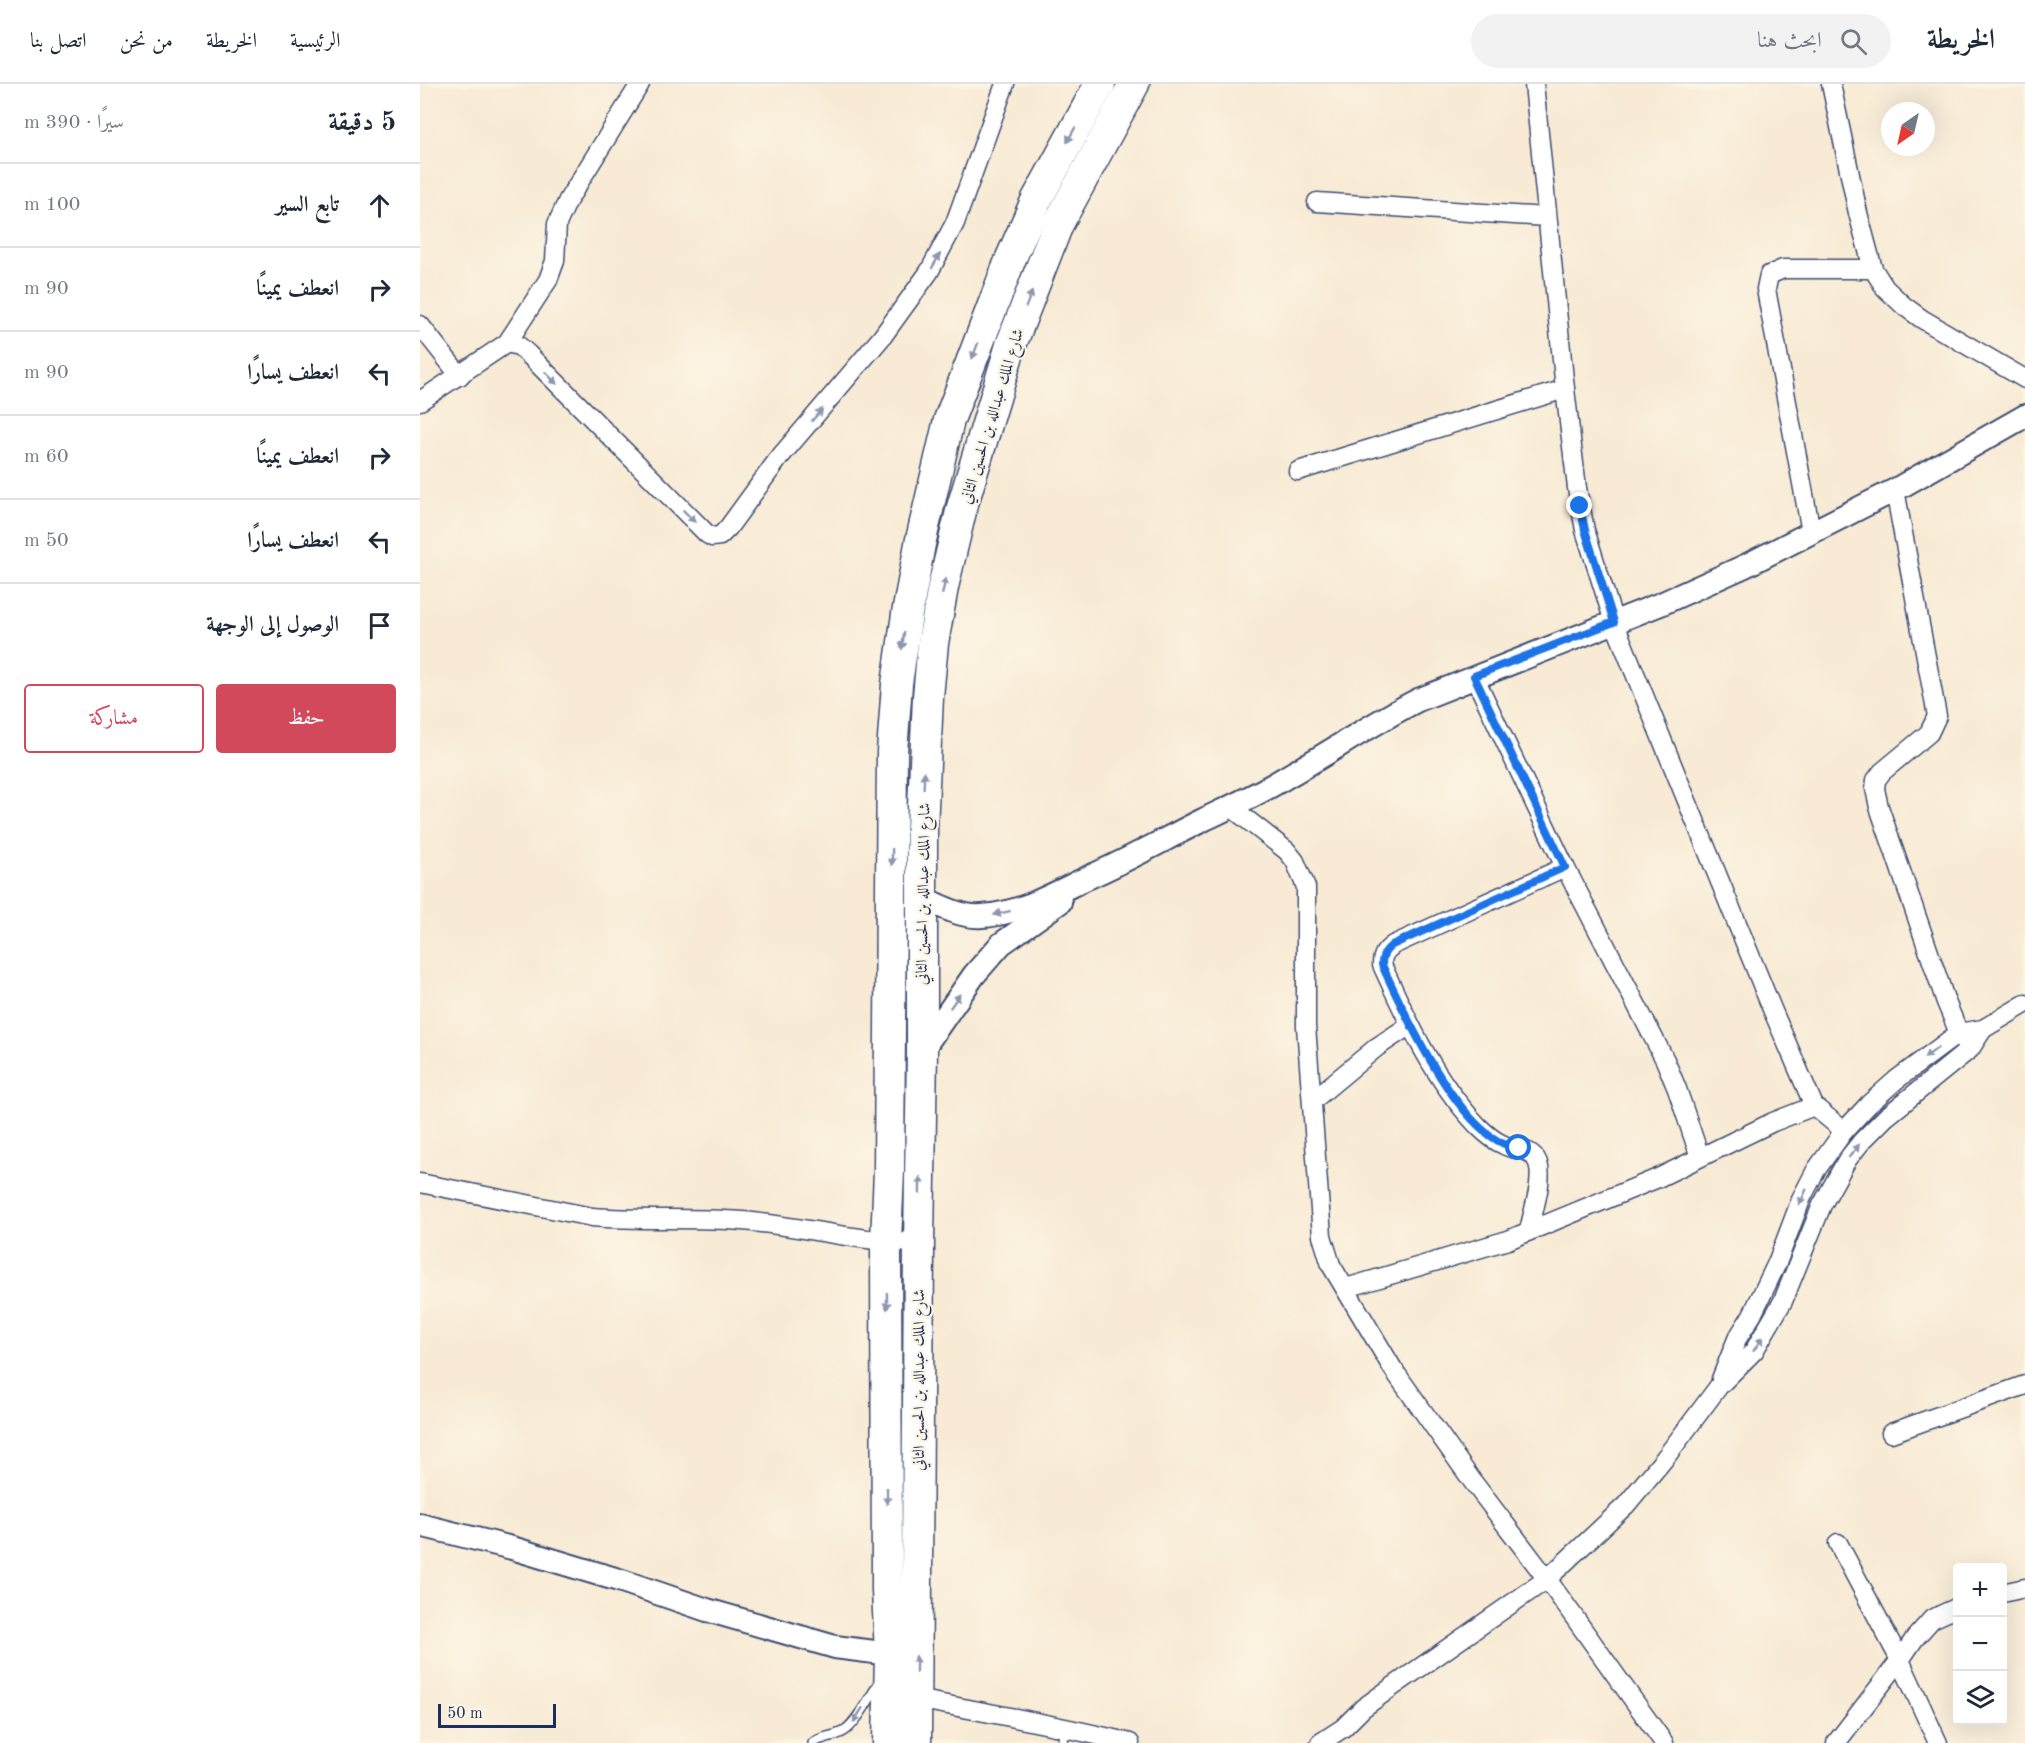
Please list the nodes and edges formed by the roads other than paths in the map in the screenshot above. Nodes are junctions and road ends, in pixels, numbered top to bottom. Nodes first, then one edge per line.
1 (640, 84) edge
2 (1005, 84) edge
3 (1100, 84) edge
4 (1134, 84) edge
5 (1534, 84) edge
6 (1831, 84) edge
7 (1317, 202) dead end
8 (1546, 217) junction
9 (1873, 268) junction
10 (420, 325) edge
11 (507, 343) junction
12 (460, 376) junction
13 (2025, 379) edge
14 (1565, 389) junction
15 (420, 401) edge
16 (2025, 416) edge
17 (1298, 471) dead end
18 (1895, 490) junction
19 (1811, 532) junction
20 (1614, 622) junction
21 (1474, 676) junction
22 (1231, 807) junction
23 (1114, 866) junction
24 (1565, 867) junction
25 (922, 898) junction
26 (2025, 1004) edge
27 (1410, 1025) junction
28 (1983, 1029) junction
29 (1959, 1033) junction
30 (1971, 1049) junction
31 (922, 1050) junction
32 (1312, 1101) junction
33 (1814, 1106) junction
34 (1844, 1131) junction
35 (1700, 1158) junction
36 (420, 1183) edge
37 (1529, 1231) junction
38 (886, 1242) junction
39 (919, 1243) junction
40 (1346, 1288) junction
41 (2025, 1385) edge
42 (1719, 1386) junction
43 (1891, 1433) dead end
44 (420, 1526) edge
45 (1838, 1543) dead end
46 (1547, 1579) junction
47 (2025, 1588) edge
48 (2007, 1592) edge
49 (1953, 1609) edge
50 (1900, 1660) junction
51 (890, 1662) junction
52 (916, 1699) junction
53 (1063, 1735) edge
54 (1340, 1735) edge
55 (813, 1743) edge
56 (888, 1743) edge
57 (916, 1743) edge
58 (1130, 1743) edge
59 (1320, 1743) edge
60 (1664, 1743) edge
61 (1836, 1743) edge
62 (1938, 1743) edge

1 - 11 street
11 -> 2 street
3 -> 38 highway, شارع الملك عبدالله بن الحسين الثاني
25 -> 4 highway, شارع الملك عبدالله بن الحسين الثاني
5 - 8 street
6 - 9 street
7 - 8 street
8 - 14 street
9 - 13 street
9 - 19 street
10 - 12 street
11 - 12 street
12 - 15 street
14 - 17 street
14 - 20 street
16 - 18 street
18 - 19 street
18 - 29 street
19 - 20 street
20 - 21 street
20 - 33 street
21 - 22 street
21 - 24 street
22 - 23 street
22 - 32 street
23 -> 25 street
31 -> 23 street
24 - 27 street
24 - 35 street
25 - 31 highway, شارع الملك عبدالله بن الحسين الثاني
26 - 28 street
27 - 32 street
27 - 37 street
28 - 29 street
28 - 30 street
29 - 30 street
29 -> 34 street
42 -> 30 street
39 -> 31 highway, شارع الملك عبدالله بن الحسين الثاني
32 - 40 street
33 - 34 street
33 - 35 street
34 -> 42 street
35 - 37 street
36 - 38 street
37 - 40 street
38 - 39 street
38 -> 51 highway, شارع الملك عبدالله بن الحسين الثاني
52 -> 39 highway, شارع الملك عبدالله بن الحسين الثاني
40 - 46 street
41 - 43 street
42 - 46 street
44 - 51 street
45 - 50 street
46 - 54 street
46 - 60 street
47 - 48 street
49 - 50 street
50 - 61 street
50 - 62 street
51 -> 55 lane
51 - 56 highway, شارع الملك عبدالله بن الحسين الثاني
52 - 53 street
52 - 57 highway, شارع الملك عبدالله بن الحسين الثاني
53 - 58 street
54 - 59 street

